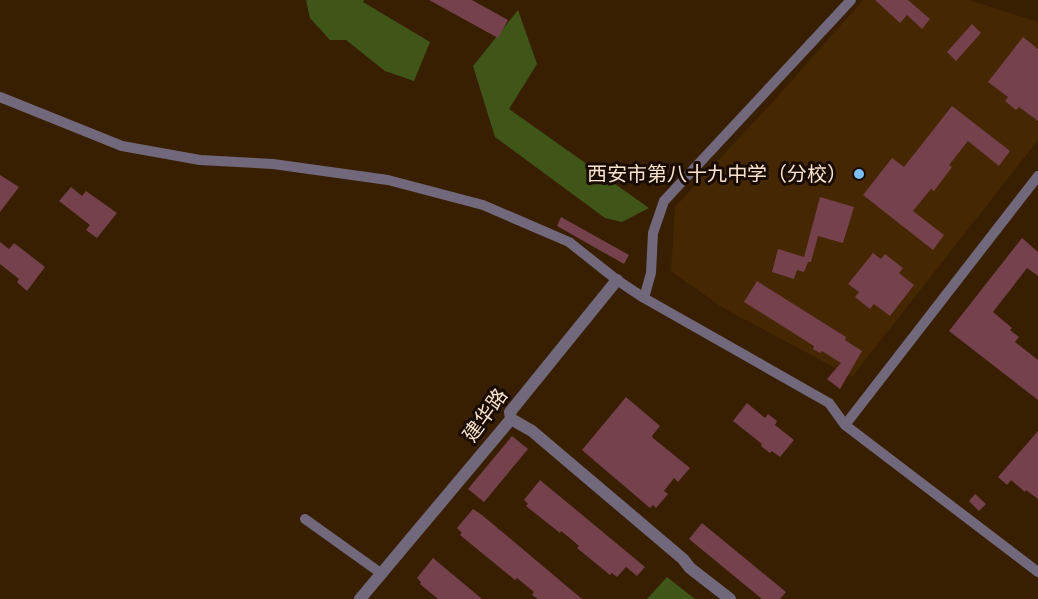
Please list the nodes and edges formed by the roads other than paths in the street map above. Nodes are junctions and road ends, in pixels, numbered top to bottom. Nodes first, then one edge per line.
1 (851, 0) edge
2 (0, 97) edge
3 (1038, 176) edge
4 (617, 280) junction
5 (644, 298) junction
6 (511, 419) junction
7 (845, 425) junction
8 (305, 519) dead end
9 (1038, 572) edge
10 (382, 574) junction
11 (360, 599) edge
12 (730, 599) edge

1 - 5 street
2 - 4 street
3 - 7 street
4 - 5 street
4 - 6 street, 建华路
5 - 7 street
6 - 10 street, 建华路
6 - 12 street
7 - 9 street
8 - 10 street
10 - 11 street, 建华路

